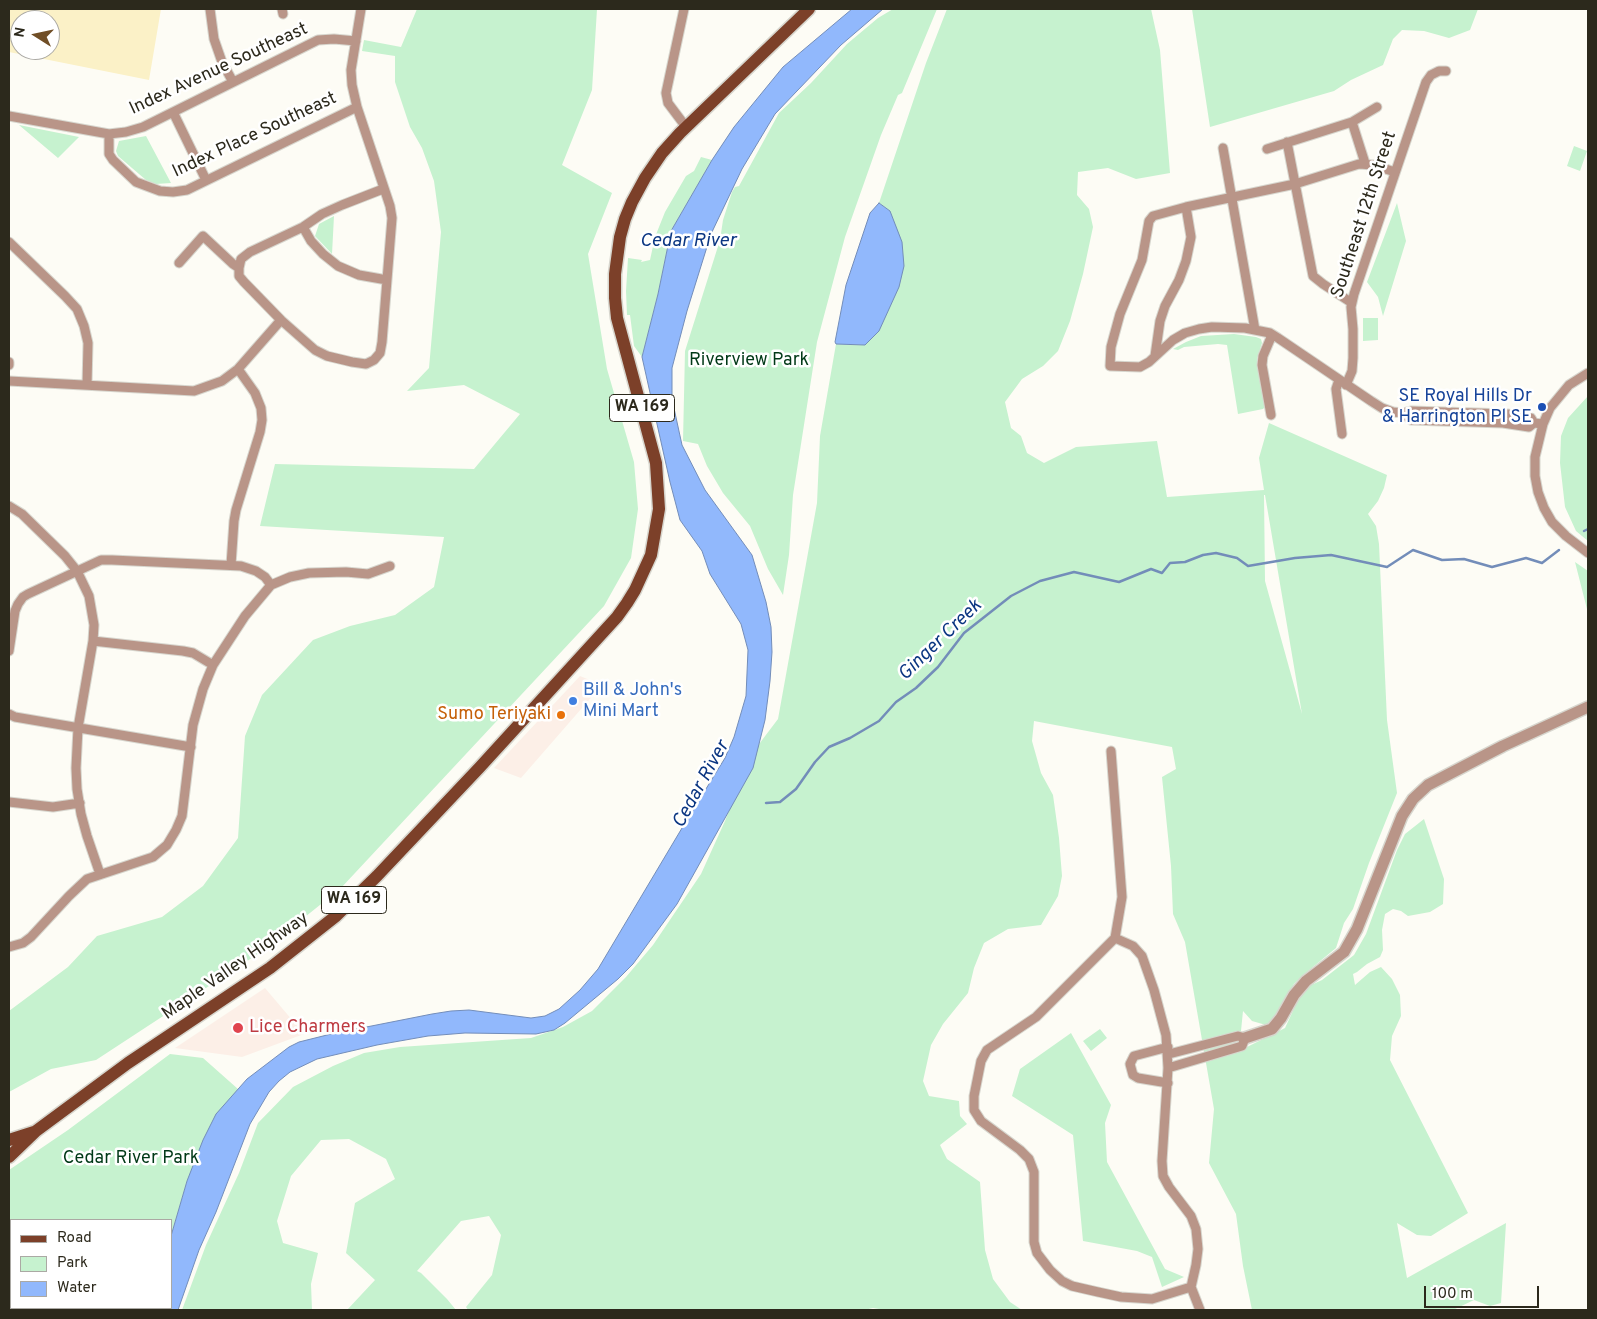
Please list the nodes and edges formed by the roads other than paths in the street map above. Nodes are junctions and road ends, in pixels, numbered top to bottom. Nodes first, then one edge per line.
1 (210, 9) edge
2 (361, 9) edge
3 (684, 9) edge
4 (808, 9) edge
5 (356, 41) junction
6 (1446, 71) dead end
7 (232, 82) junction
8 (357, 107) junction
9 (1377, 107) dead end
10 (173, 112) junction
11 (9, 116) edge
12 (1352, 122) junction
13 (686, 127) junction
14 (109, 134) junction
15 (1287, 142) junction
16 (1223, 148) dead end
17 (1267, 149) dead end
18 (1365, 164) junction
19 (1395, 172) junction
20 (206, 180) junction
21 (1295, 184) junction
22 (383, 189) junction
23 (1232, 197) junction
24 (1186, 207) junction
25 (303, 227) junction
26 (9, 242) edge
27 (179, 263) dead end
28 (239, 268) junction
29 (386, 280) junction
30 (1352, 303) junction
31 (282, 320) junction
32 (1255, 330) junction
33 (1272, 335) junction
34 (1156, 356) junction
35 (238, 369) junction
36 (1588, 373) edge
37 (9, 382) edge
38 (1343, 382) junction
39 (87, 385) junction
40 (1271, 415) dead end
41 (1538, 423) junction
42 (1342, 434) dead end
43 (9, 506) edge
44 (1588, 553) edge
45 (231, 566) junction
46 (390, 566) dead end
47 (77, 571) junction
48 (271, 585) junction
49 (93, 641) junction
50 (9, 651) edge
51 (213, 665) junction
52 (1588, 707) edge
53 (9, 714) edge
54 (78, 728) junction
55 (191, 747) junction
56 (1111, 751) dead end
57 (9, 802) edge
58 (80, 804) junction
59 (100, 874) junction
60 (1115, 938) junction
61 (9, 948) edge
62 (1245, 1038) junction
63 (1168, 1050) junction
64 (1168, 1068) junction
65 (1168, 1083) junction
66 (36, 1131) junction
67 (9, 1140) edge
68 (9, 1157) edge
69 (1191, 1287) junction
70 (1200, 1310) edge

1 - 7 street
2 - 5 street
3 - 13 street
4 - 13 main road, Maple Valley Highway / WA 169
5 - 7 street, Index Avenue Southeast
5 - 8 street
6 - 19 street, Southeast 12th Street
7 - 10 street, Index Avenue Southeast
8 - 20 street, Index Place Southeast
8 - 22 street
9 - 12 street
10 - 14 street, Index Avenue Southeast
10 - 20 street
11 - 14 street, Index Avenue Southeast
12 - 15 street
12 - 18 street
13 - 66 main road, Maple Valley Highway / WA 169
14 - 20 street, Index Place Southeast
15 - 17 street
15 - 21 street
16 - 23 street
18 - 19 street
18 - 21 street
19 - 30 street, Southeast 12th Street
21 - 23 street
21 - 30 street
22 - 25 street
22 - 29 street
23 - 24 street
23 - 32 street
24 - 34 street
24 - 34 street
25 - 28 street
25 - 29 street
26 - 39 street
27 - 28 street
28 - 31 street
29 - 31 street
30 - 38 street, Southeast 12th Street
31 - 35 street
32 - 33 street
32 - 34 street
33 - 38 street
33 - 40 street
35 - 39 street
35 - 45 street
36 - 41 street
37 - 39 street
38 - 41 street
38 - 42 street, Southeast 12th Street
41 - 44 street
43 - 47 street
45 - 47 street
45 - 48 street
46 - 48 street
47 - 49 street
47 - 50 street
48 - 51 street
49 - 51 street
49 - 54 street
51 - 55 street
52 - 62 street
53 - 54 street
54 - 55 street
54 - 58 street
55 - 59 street
56 - 60 street
57 - 58 street
58 - 59 street
59 - 61 street
60 - 63 street
60 - 69 street
62 - 63 street
62 - 64 street
63 - 64 street
63 - 65 street
64 - 65 street
65 - 69 street
66 - 67 main road, Maple Valley Highway / WA 169
66 - 68 main road, Maple Valley Highway / WA 169
69 - 70 street

